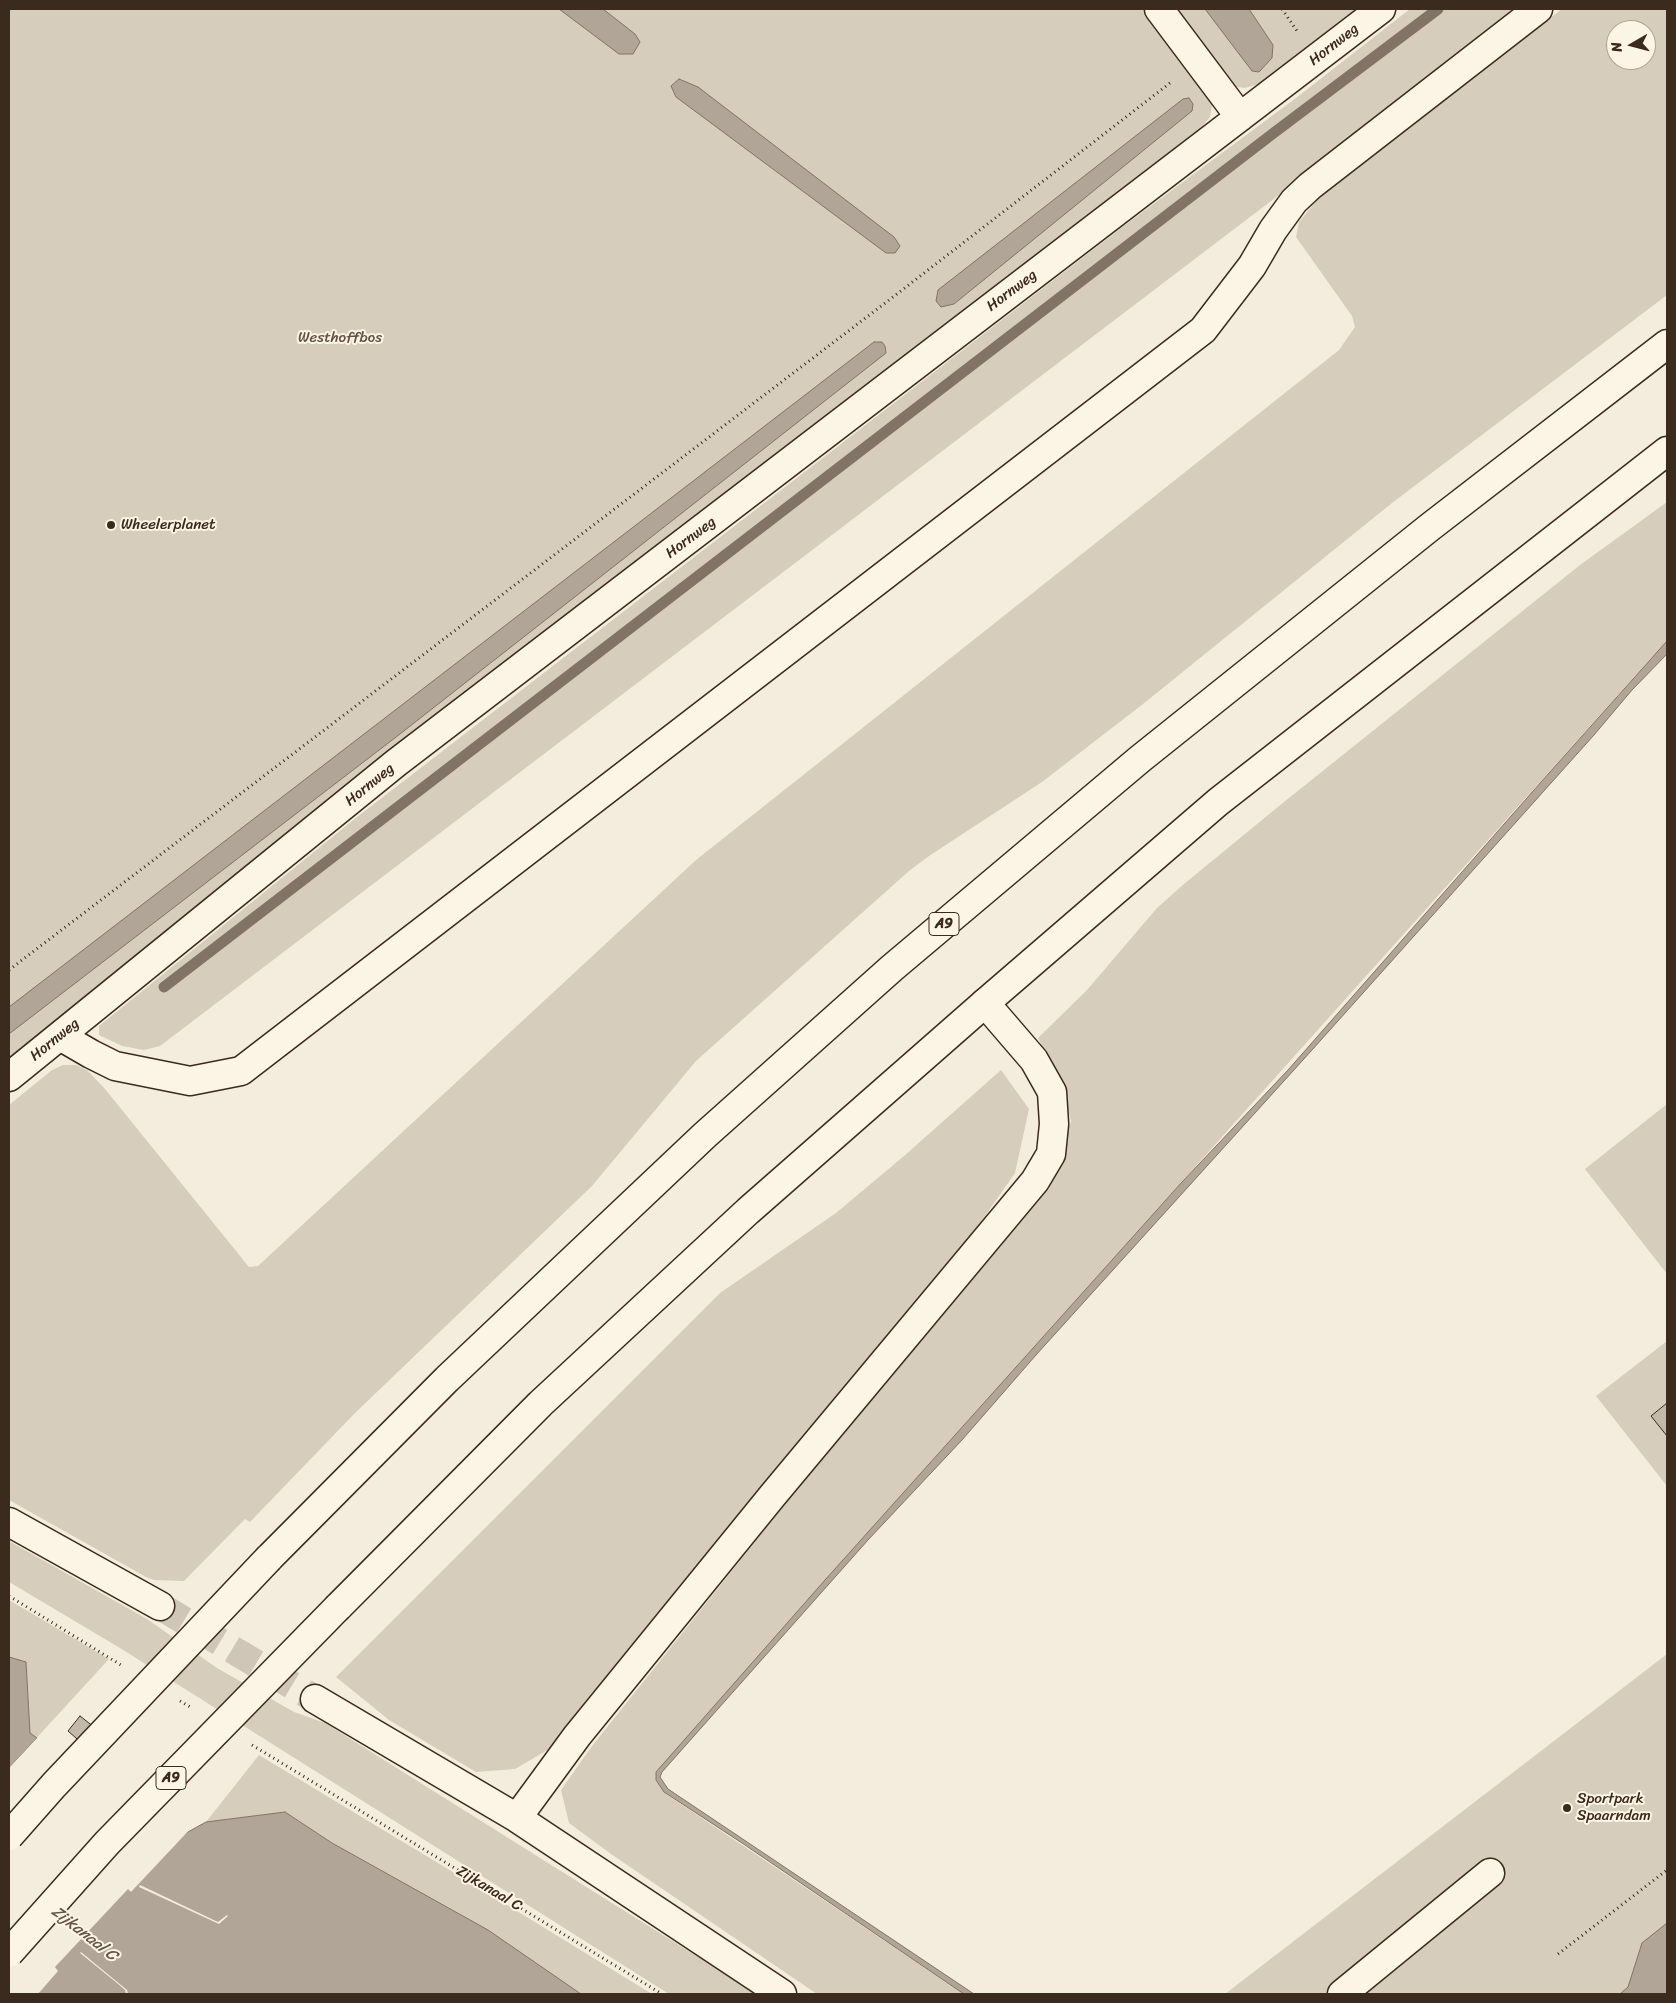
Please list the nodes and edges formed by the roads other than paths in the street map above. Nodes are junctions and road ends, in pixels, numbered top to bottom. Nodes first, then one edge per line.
1 (1159, 9) edge
2 (1381, 9) edge
3 (1538, 9) edge
4 (1240, 117) junction
5 (1667, 344) edge
6 (1667, 451) edge
7 (985, 1002) junction
8 (60, 1036) junction
9 (9, 1077) edge
10 (9, 1522) edge
11 (160, 1606) tunnel mouth
12 (315, 1699) tunnel mouth
13 (517, 1818) junction
14 (9, 1836) edge
15 (1490, 1873) dead end
16 (9, 1953) edge
17 (782, 1994) edge
18 (1342, 1994) edge

1 - 4 main road
2 - 4 main road, Hornweg
3 - 8 main road
4 - 8 main road, Hornweg
5 - 14 main road, A9, bridge
6 - 7 main road, A9
7 - 13 main road
7 - 16 main road, A9, bridge
8 - 9 main road, Hornweg
10 - 11 main road
12 - 13 main road
13 - 17 main road
15 - 18 main road

